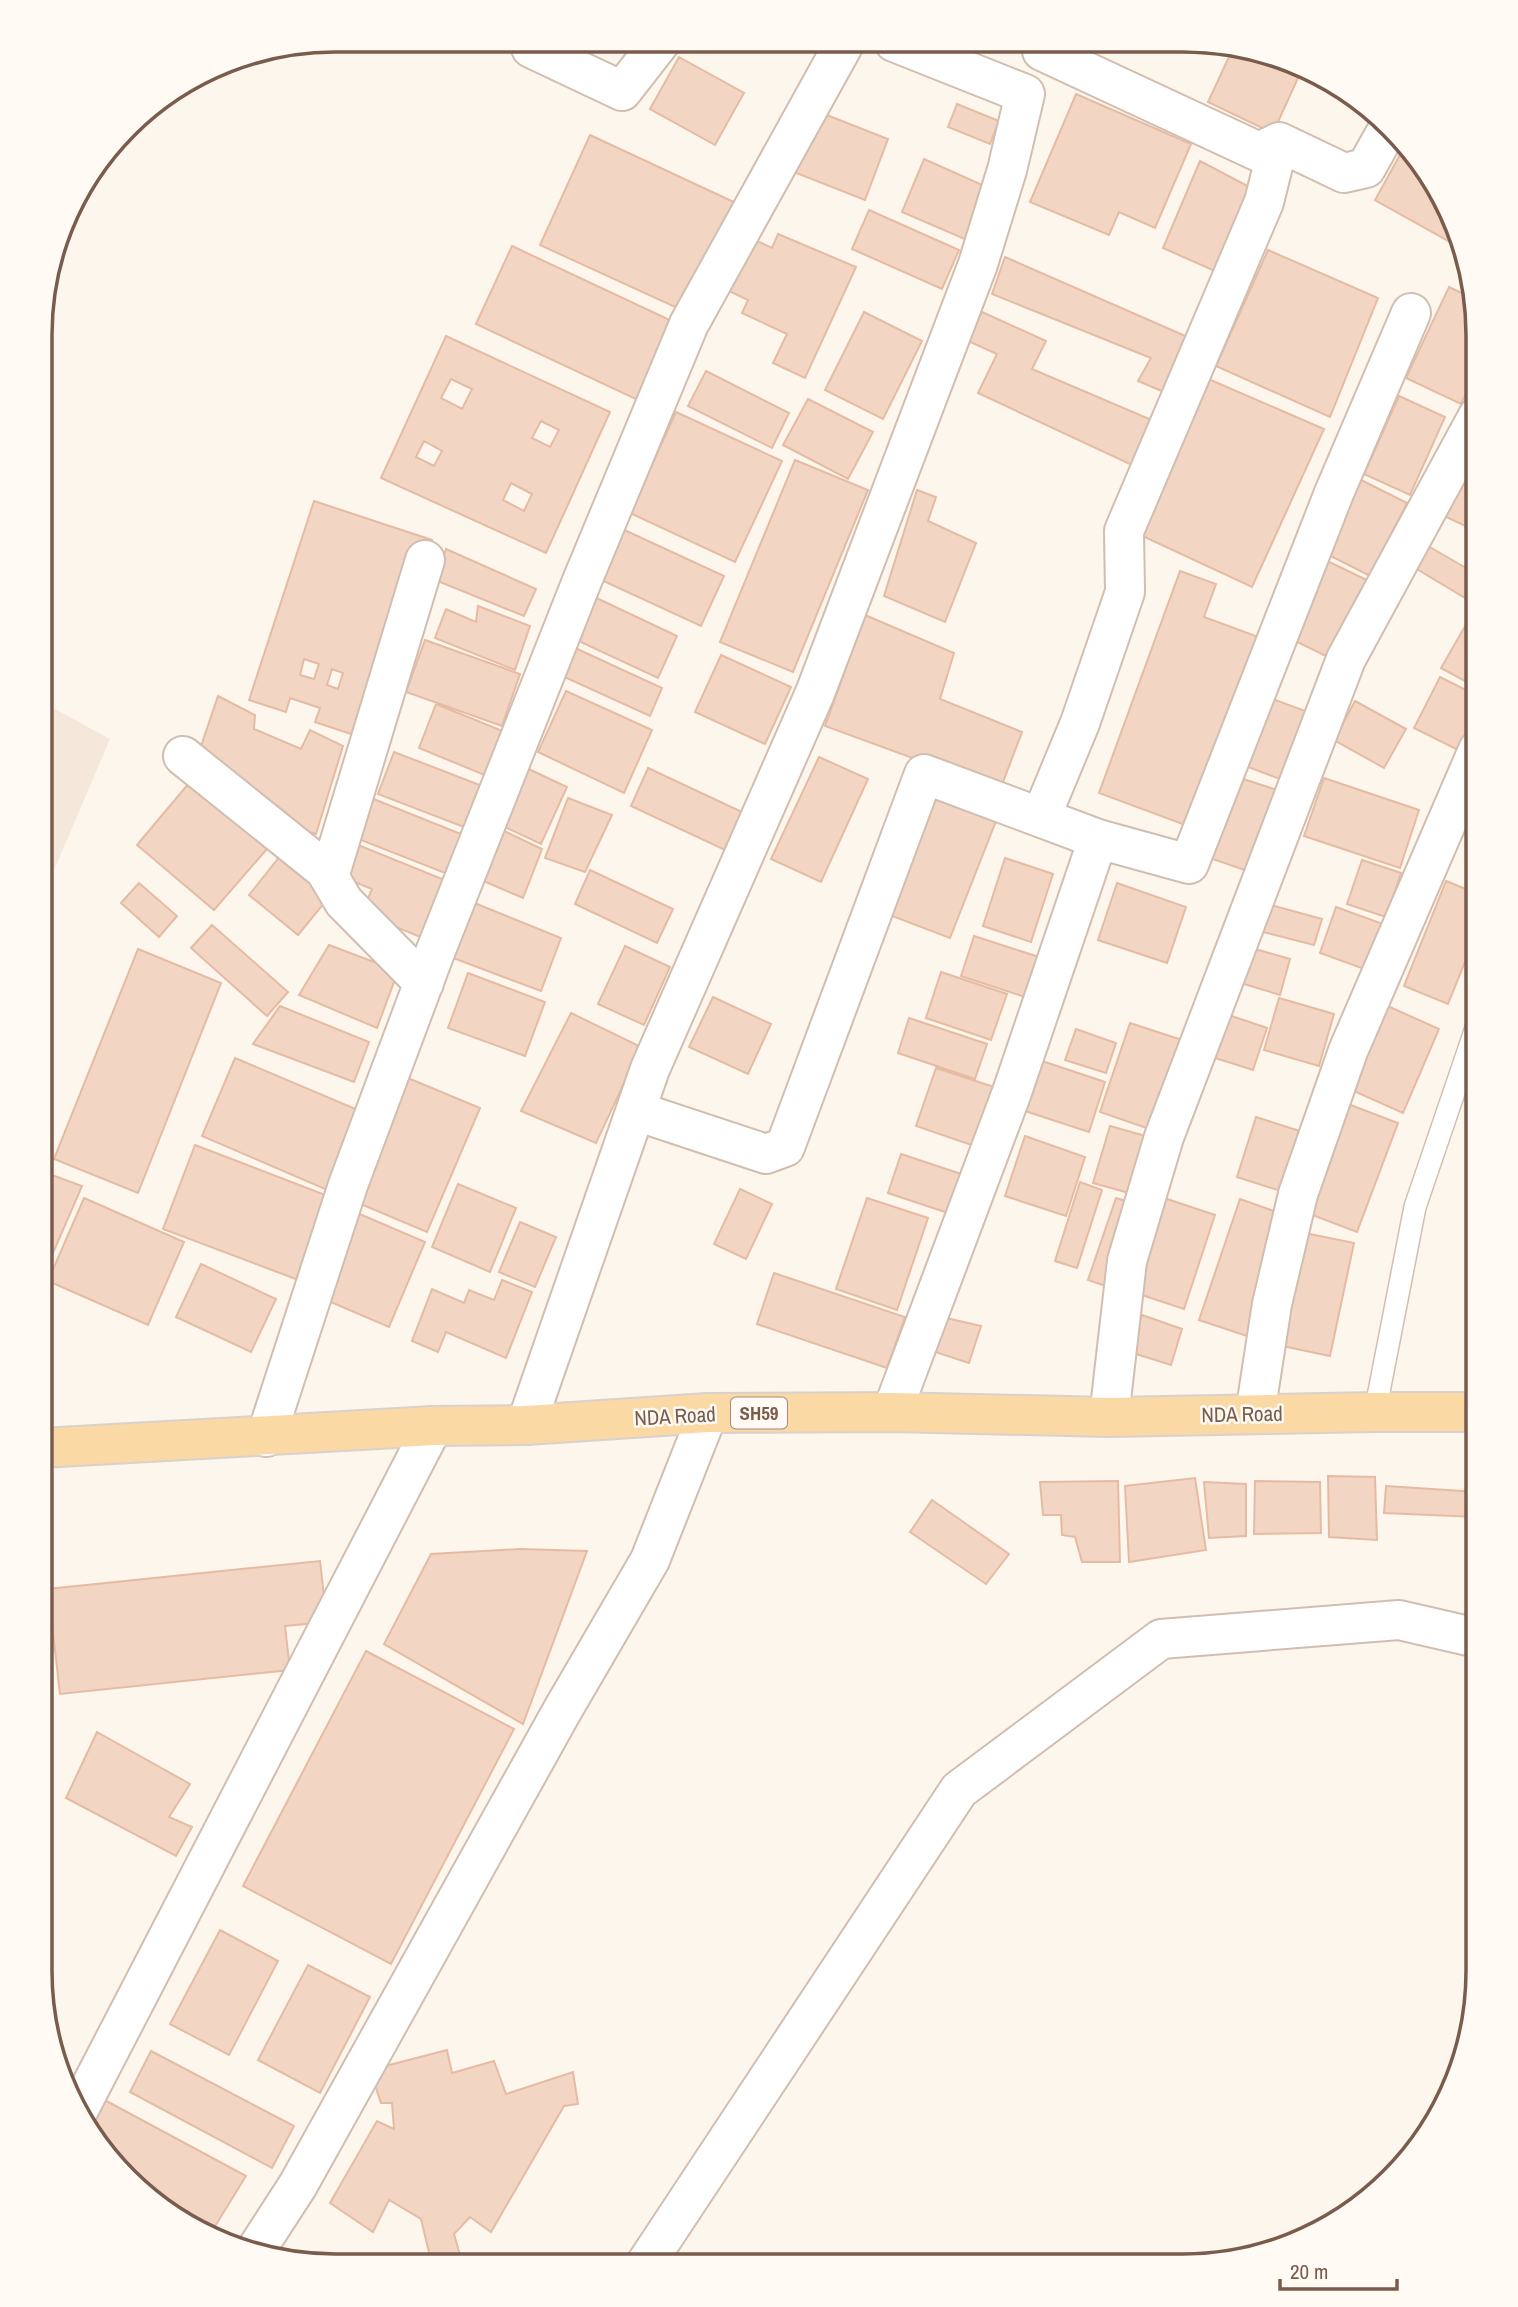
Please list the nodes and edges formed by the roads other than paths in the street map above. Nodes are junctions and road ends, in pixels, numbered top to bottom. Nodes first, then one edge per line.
1 (539, 52) edge
2 (652, 52) edge
3 (839, 52) edge
4 (919, 52) edge
5 (1042, 52) edge
6 (1054, 52) edge
7 (1025, 94) junction
8 (1384, 136) edge
9 (1279, 142) junction
10 (1412, 313) dead end
11 (1466, 438) edge
12 (425, 560) dead end
13 (183, 756) dead end
14 (1466, 778) edge
15 (1041, 817) junction
16 (1098, 839) junction
17 (329, 877) junction
18 (424, 983) junction
19 (1466, 1060) edge
20 (636, 1111) junction
21 (892, 1412) junction
22 (1375, 1412) junction
23 (1466, 1412) edge
24 (708, 1413) junction
25 (1255, 1414) junction
26 (1109, 1417) junction
27 (526, 1425) junction
28 (433, 1426) junction
29 (265, 1437) junction
30 (52, 1447) edge
31 (1466, 1635) edge
32 (84, 2100) edge
33 (260, 2244) edge
34 (652, 2254) edge

1 - 2 street
3 - 18 street
4 - 7 street
5 - 7 street
6 - 9 street
7 - 20 street
8 - 9 street
9 - 15 street
10 - 16 street
11 - 26 street
12 - 17 street
13 - 17 street
14 - 25 street
15 - 16 street
15 - 20 street
16 - 21 street
17 - 18 street
18 - 29 street
19 - 22 lane
20 - 27 street
21 - 24 main road, NDA Road / SH59
21 - 26 main road, NDA Road / SH59
22 - 23 main road, NDA Road / SH59
22 - 25 main road, NDA Road / SH59
24 - 27 main road, NDA Road / SH59
24 - 33 street
25 - 26 main road, NDA Road / SH59
27 - 28 main road, NDA Road / SH59
28 - 29 main road, NDA Road / SH59
28 - 32 street
29 - 30 main road, NDA Road / SH59
31 - 34 street

